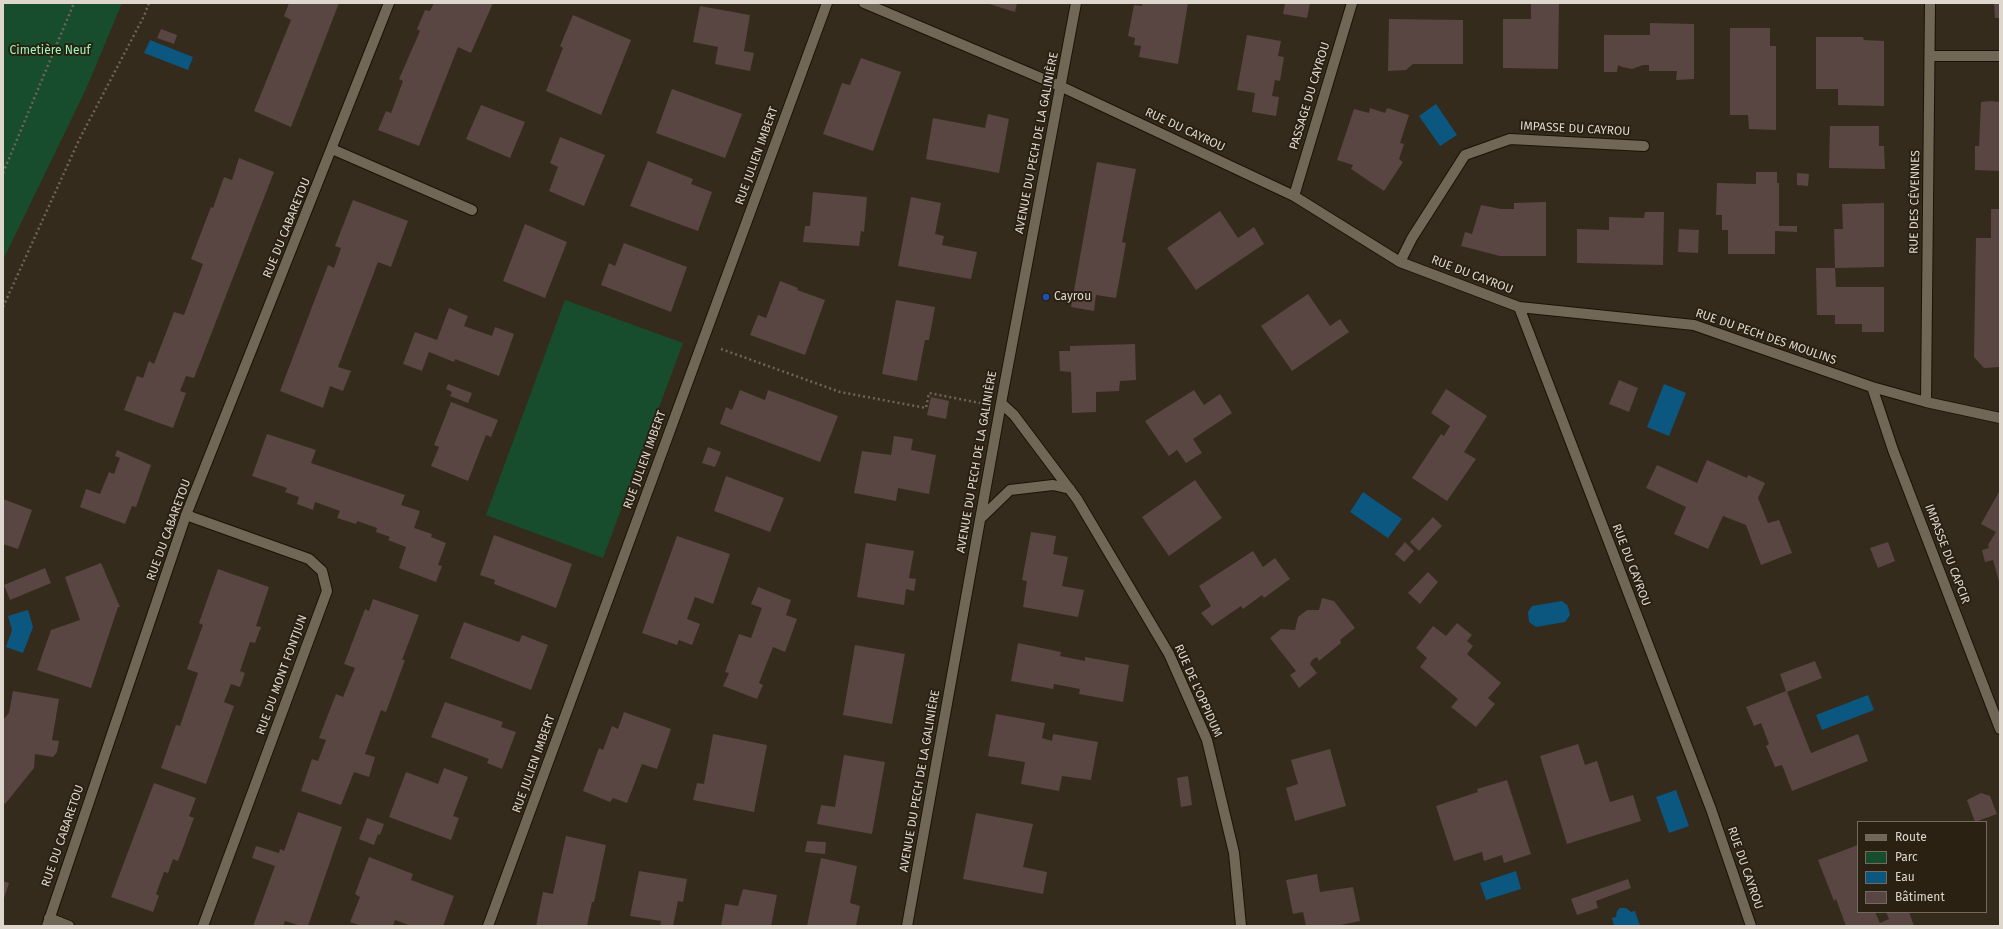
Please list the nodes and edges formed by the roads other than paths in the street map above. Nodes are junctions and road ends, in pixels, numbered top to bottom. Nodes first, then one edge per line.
1 (390, 3) edge
2 (826, 3) edge
3 (864, 3) edge
4 (1076, 3) edge
5 (1352, 3) edge
6 (1930, 3) edge
7 (1930, 56) junction
8 (2000, 56) edge
9 (1060, 86) junction
10 (1644, 146) dead end
11 (332, 149) junction
12 (1294, 196) junction
13 (472, 210) dead end
14 (1400, 262) junction
15 (1519, 307) junction
16 (1872, 387) junction
17 (1926, 402) junction
18 (1001, 405) junction
19 (2000, 418) edge
20 (1070, 489) junction
21 (186, 515) junction
22 (980, 519) junction
23 (2000, 729) edge
24 (48, 922) edge
25 (69, 926) edge
26 (203, 926) edge
27 (488, 926) edge
28 (907, 926) edge
29 (1241, 926) edge
30 (1751, 926) edge

1 - 11 street, RUE DU CABARETOU
2 - 27 street, RUE JULIEN IMBERT
3 - 9 street, RUE DU CAYROU
4 - 9 street, AVENUE DU PECH DE LA GALINIÈRE
5 - 12 street, PASSAGE DU CAYROU
6 - 7 street, RUE DES CÉVENNES
7 - 8 street
7 - 17 street, RUE DES CÉVENNES
9 - 12 street, RUE DU CAYROU
9 - 18 street, AVENUE DU PECH DE LA GALINIÈRE
10 - 14 street, IMPASSE DU CAYROU
11 - 13 street
11 - 21 street, RUE DU CABARETOU
12 - 14 street, RUE DU CAYROU
14 - 15 street, RUE DU CAYROU
15 - 16 street, RUE DU PECH DES MOULINS
15 - 30 street, RUE DU CAYROU
16 - 17 street, RUE DU PECH DES MOULINS
16 - 23 street, IMPASSE DU CAPCIR
17 - 19 street, RUE DU PECH DES MOULINS
18 - 20 street, RUE DE L'OPPIDUM
18 - 22 street, AVENUE DU PECH DE LA GALINIÈRE
20 - 22 street
20 - 29 street, RUE DE L'OPPIDUM
21 - 24 street, RUE DU CABARETOU
21 - 26 street, RUE DU MONT FONTJUN
22 - 28 street, AVENUE DU PECH DE LA GALINIÈRE
24 - 25 street

